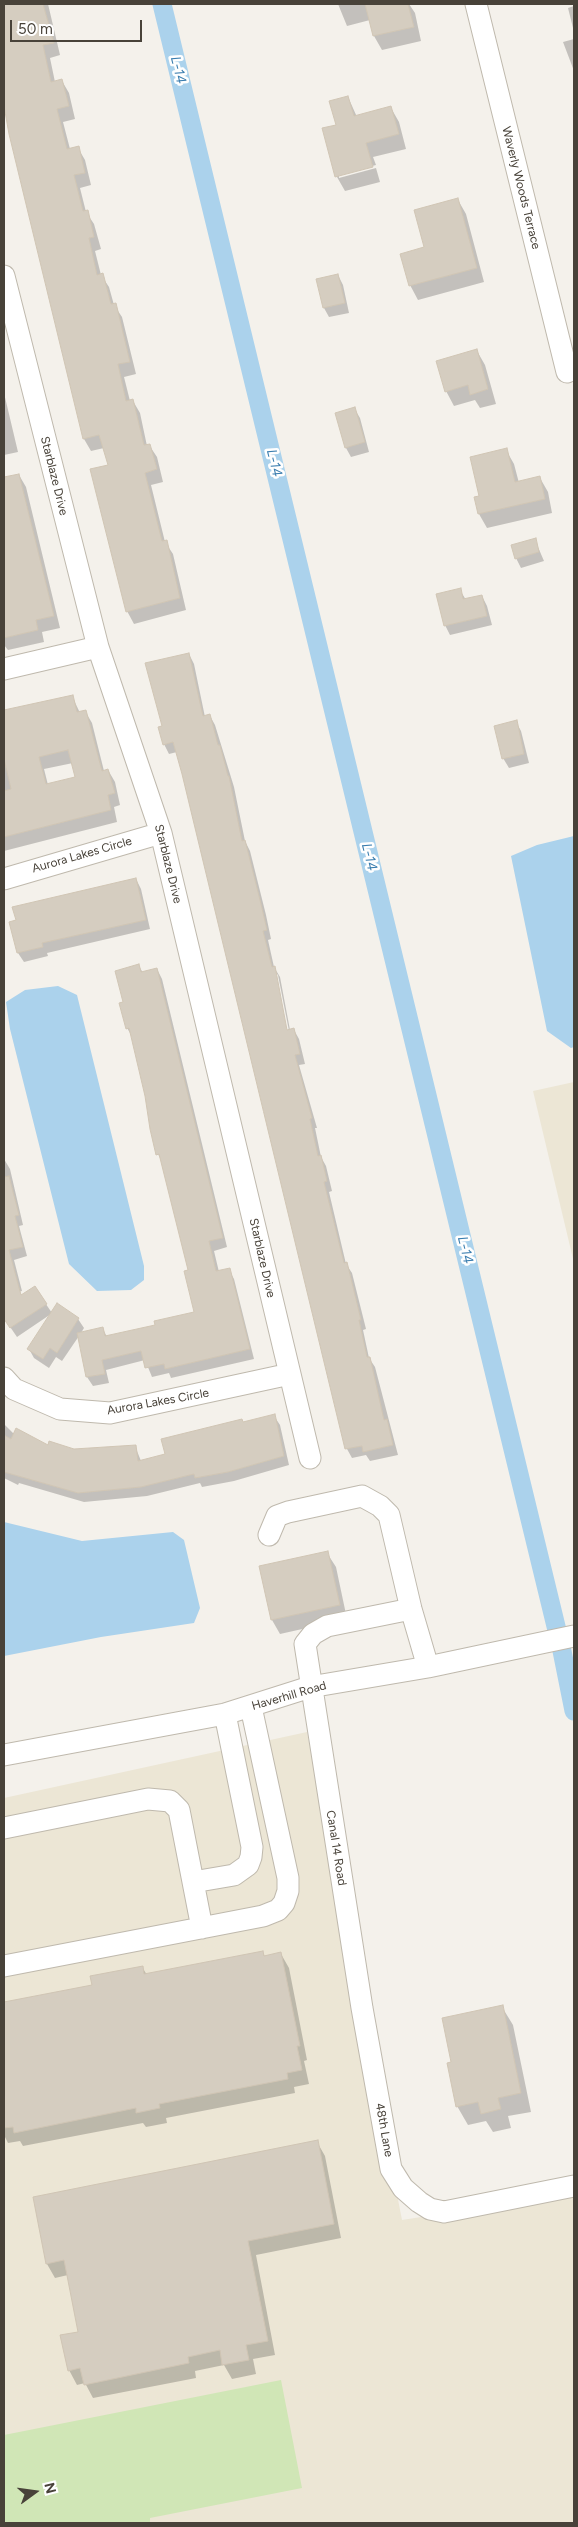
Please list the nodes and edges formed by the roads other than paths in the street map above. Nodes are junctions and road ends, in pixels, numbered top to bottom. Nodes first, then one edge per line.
1 (476, 4) edge
2 (4, 276) edge
3 (567, 372) dead end
4 (98, 646) junction
5 (4, 669) edge
6 (161, 832) junction
7 (4, 879) edge
8 (290, 1374) junction
9 (4, 1378) edge
10 (310, 1458) dead end
11 (269, 1535) dead end
12 (411, 1609) junction
13 (574, 1636) edge
14 (428, 1667) junction
15 (310, 1687) junction
16 (251, 1707) junction
17 (225, 1714) junction
18 (4, 1755) edge
19 (4, 1828) edge
20 (193, 1882) junction
21 (202, 1928) junction
22 (4, 1966) edge
23 (362, 2008) joint
24 (574, 2186) edge

1 - 3 street, Waverly Woods Terrace
2 - 4 street, Starblaze Drive
4 - 5 street
4 - 6 street, Starblaze Drive
6 - 7 street, Aurora Lakes Circle
6 - 8 street, Starblaze Drive
8 - 9 street, Aurora Lakes Circle
8 - 10 street, Starblaze Drive
11 - 12 street
12 - 14 street
12 - 15 street, Canal 14 Road
13 - 14 street, Haverhill Road
14 - 15 street, Haverhill Road
15 - 16 street, Haverhill Road
15 - 23 street, Canal 14 Road
16 - 17 street, Haverhill Road
16 - 21 street
17 - 18 street, Haverhill Road
17 - 20 street
19 - 20 street
20 - 21 street
21 - 22 street
23 - 24 street, 48th Lane

